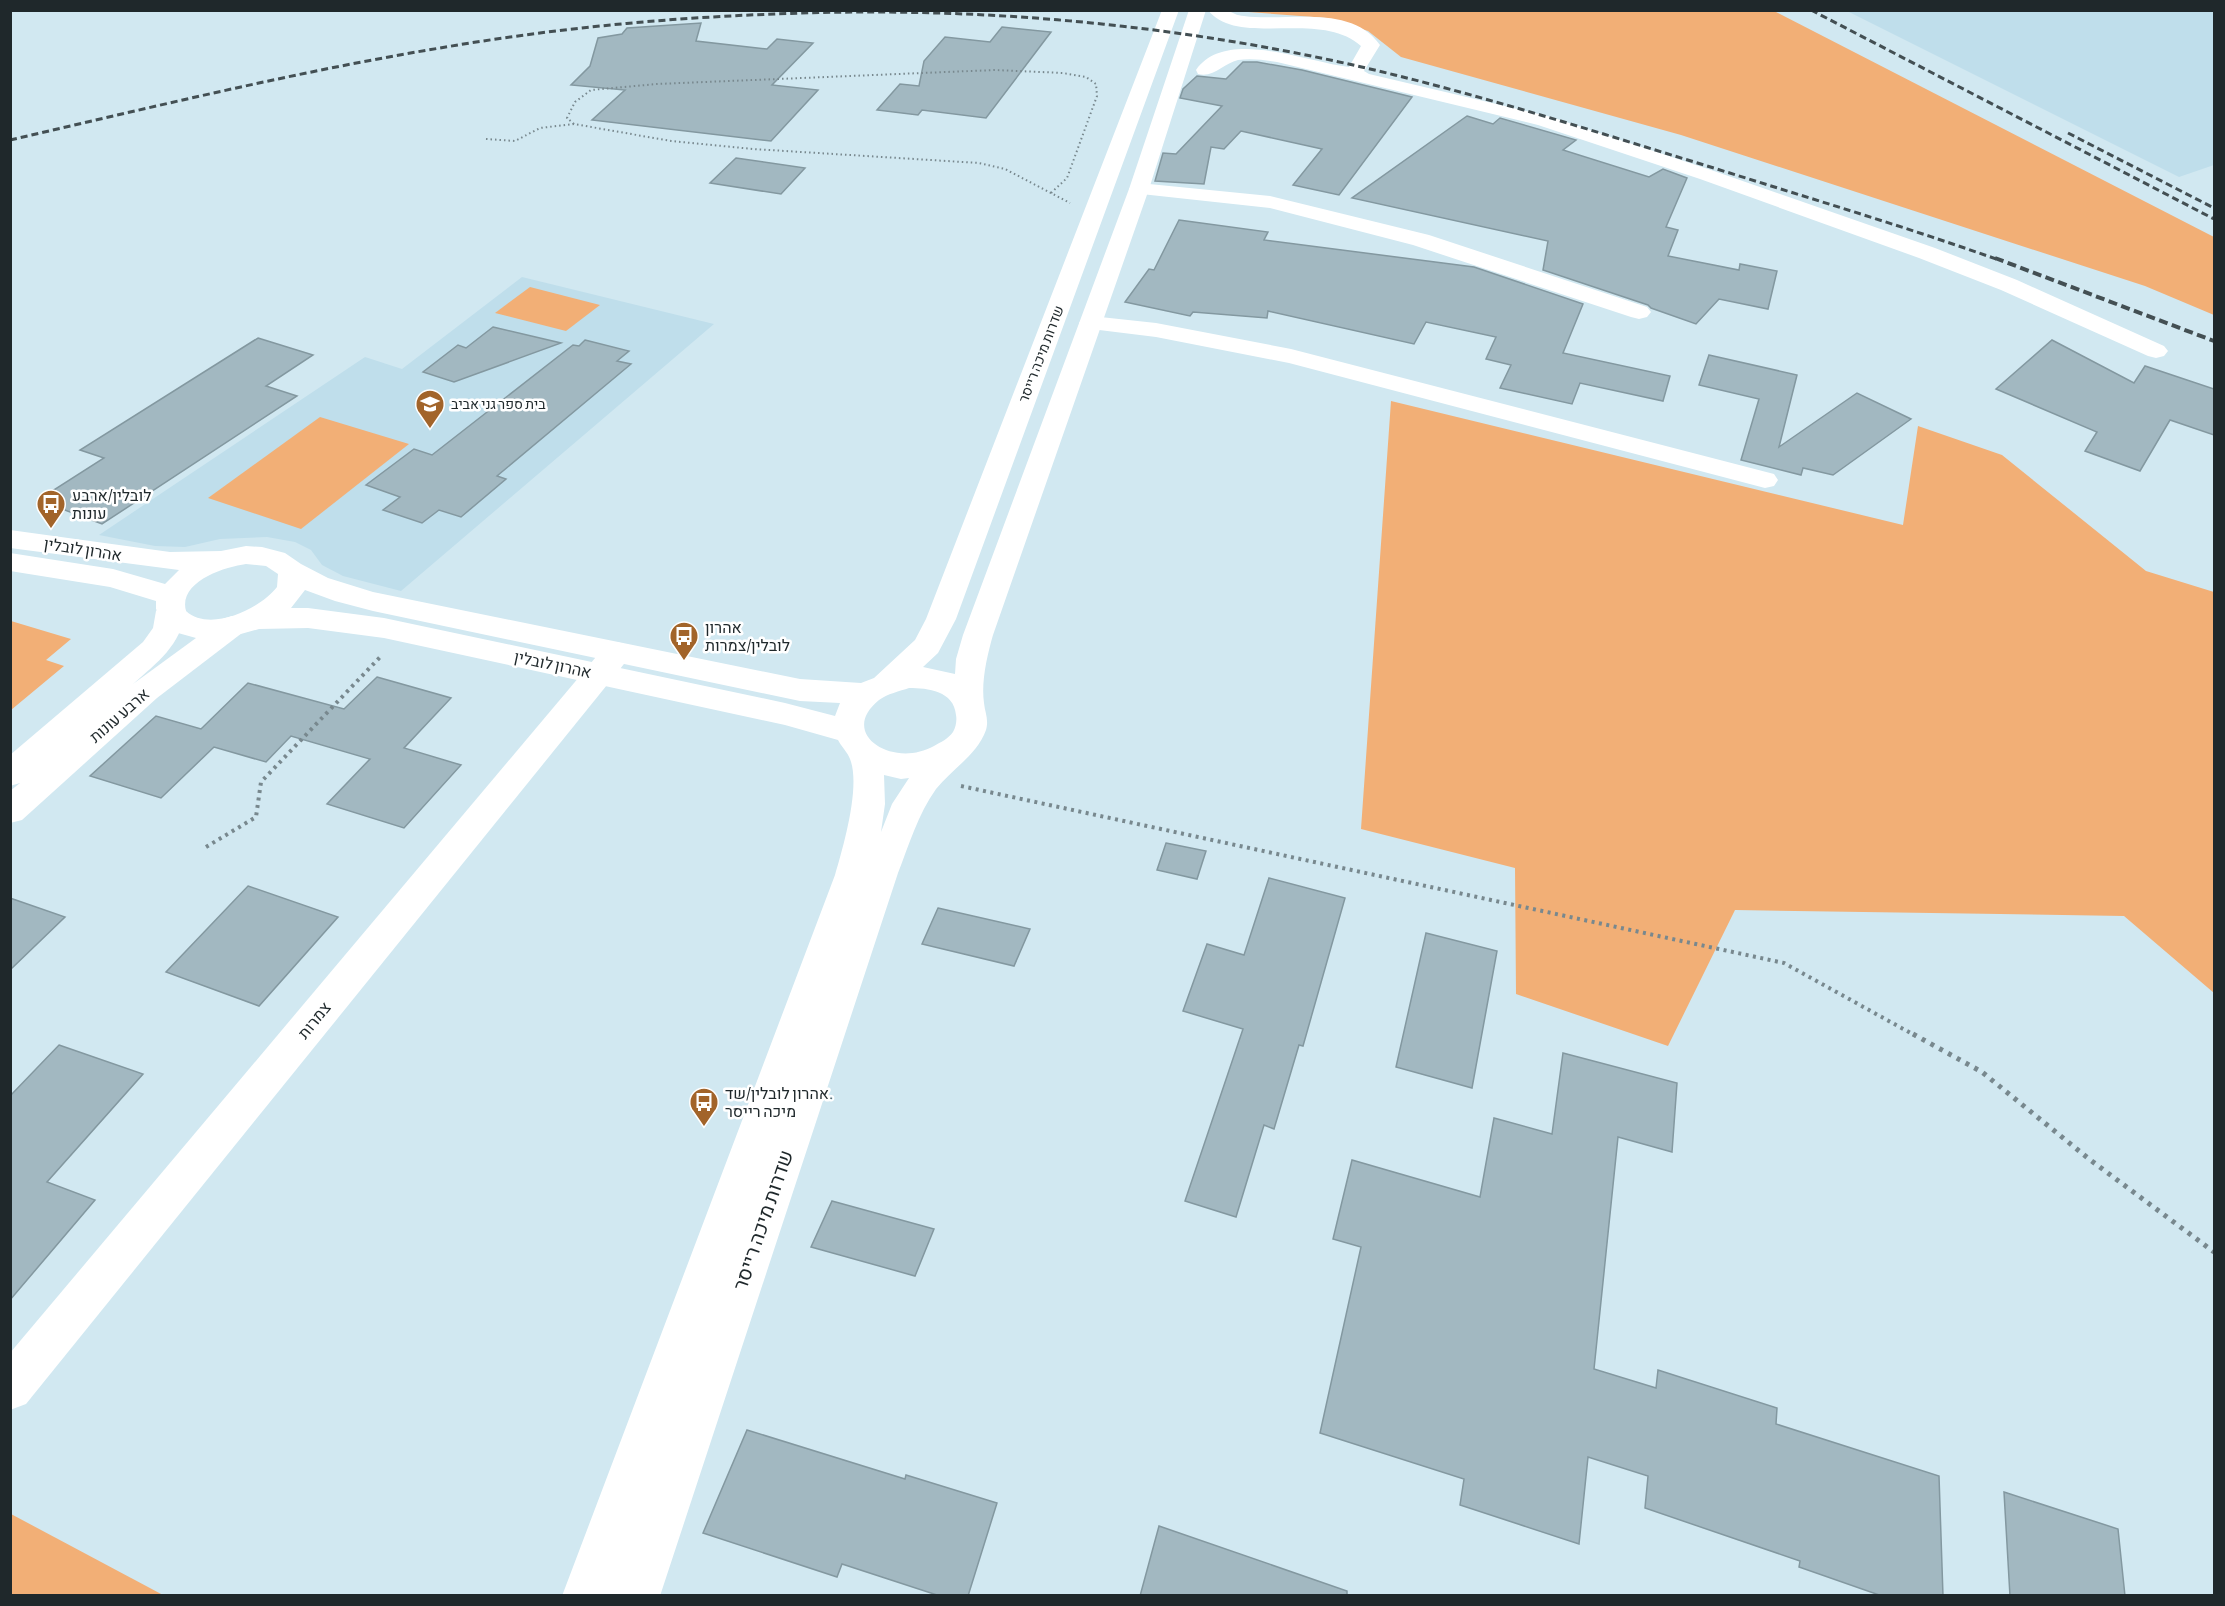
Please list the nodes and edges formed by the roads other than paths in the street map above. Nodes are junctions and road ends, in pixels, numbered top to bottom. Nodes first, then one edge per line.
1 (1171, 10) edge
2 (1198, 10) edge
3 (1216, 10) edge
4 (1205, 70) dead end
5 (1354, 73) junction
6 (1139, 189) junction
7 (1639, 312) dead end
8 (1091, 323) junction
9 (2156, 351) dead end
10 (1765, 480) dead end
11 (10, 538) edge
12 (228, 558) junction
13 (10, 562) edge
14 (292, 571) junction
15 (172, 603) junction
16 (244, 623) junction
17 (608, 663) junction
18 (876, 688) junction
19 (969, 700) junction
20 (857, 744) junction
21 (938, 767) junction
22 (10, 774) edge
23 (10, 811) edge
24 (10, 1388) edge
25 (586, 1596) edge
26 (635, 1596) edge

1 - 18 street, שדרות מיכה רייסר
2 - 6 street
3 - 5 street
4 - 5 street
5 - 9 street
6 - 7 street
6 - 8 street
8 - 10 street
8 - 19 street
11 - 12 street, אהרון לובלין
12 - 14 street, אהרון לובלין
12 - 15 street
13 - 15 street, אהרון לובלין
14 - 16 street, ארבע עונות
14 - 17 street, אהרון לובלין
15 - 16 street, אהרון לובלין
15 - 22 street, ארבע עונות
16 - 17 street, אהרון לובלין
16 - 23 street, ארבע עונות
17 - 18 street, אהרון לובלין
17 - 20 street, אהרון לובלין
17 - 24 street, צמרות
18 - 19 street
18 - 20 street
19 - 21 street
20 - 21 street
20 - 25 street, שדרות מיכה רייסר
21 - 26 street, שדרות מיכה רייסר

